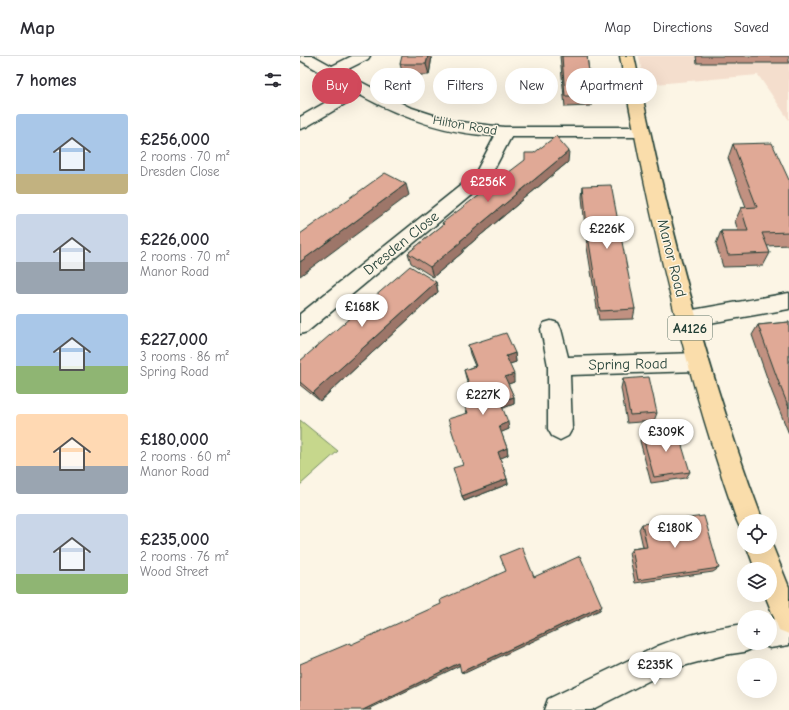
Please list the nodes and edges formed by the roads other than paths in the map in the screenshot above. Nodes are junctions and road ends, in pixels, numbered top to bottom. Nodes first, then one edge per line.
1 (304, 56) edge
2 (363, 56) edge
3 (627, 56) edge
4 (325, 68) edge
5 (340, 68) edge
6 (362, 91) edge
7 (334, 104) edge
8 (300, 124) edge
9 (505, 132) junction
10 (641, 132) junction
11 (789, 301) edge
12 (687, 320) junction
13 (300, 326) edge
14 (550, 329) dead end
15 (698, 362) junction
16 (559, 366) junction
17 (560, 429) dead end
18 (747, 514) edge
19 (777, 590) edge
20 (789, 620) edge
21 (789, 631) edge
22 (777, 633) edge
23 (737, 639) edge
24 (559, 710) edge

1 - 4 street, Hilton Road
2 - 5 street
3 - 10 main road, A4126
6 - 9 street, Hilton Road
7 - 8 street
9 - 10 street, Hilton Road
9 - 13 street, Dresden Close
10 - 12 main road, Manor Road / A4126
11 - 12 street
12 - 15 main road, Manor Road / A4126
14 - 16 street
15 - 16 street, Spring Road
15 - 18 main road, Manor Road / A4126
16 - 17 street
19 - 20 main road
21 - 22 street
23 - 24 street

